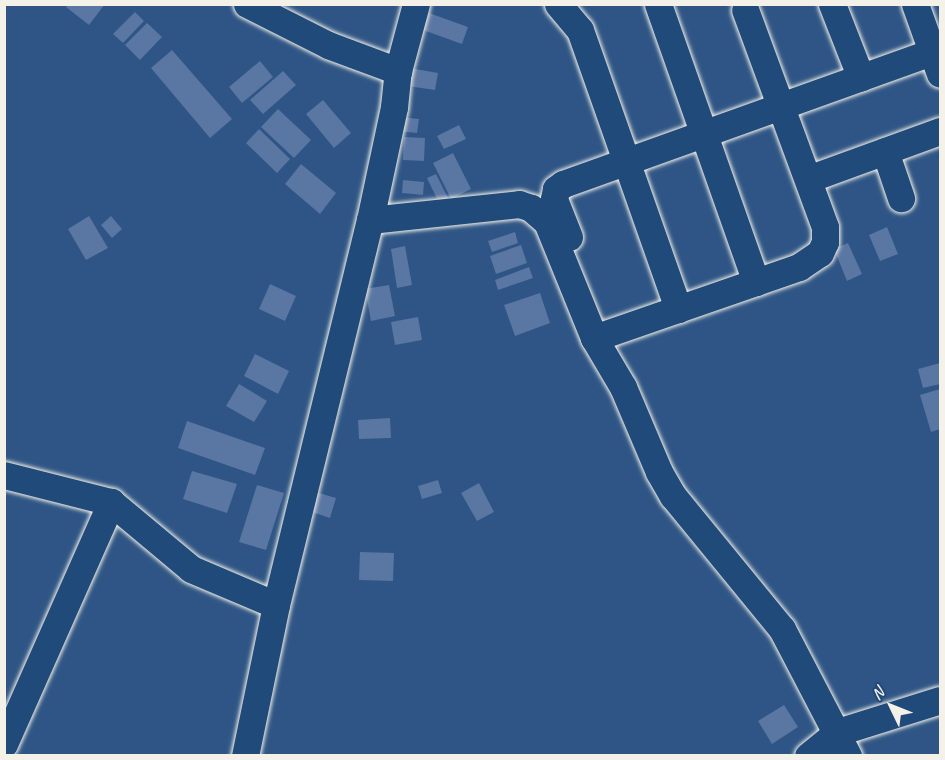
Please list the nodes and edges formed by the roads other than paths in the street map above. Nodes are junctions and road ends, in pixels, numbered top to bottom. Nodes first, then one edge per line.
1 (247, 4) edge
2 (416, 4) edge
3 (558, 4) edge
4 (658, 4) edge
5 (832, 4) edge
6 (915, 4) edge
7 (745, 10) dead end
8 (938, 58) edge
9 (398, 71) junction
10 (861, 78) junction
11 (781, 106) junction
12 (940, 131) edge
13 (704, 134) junction
14 (885, 151) junction
15 (626, 162) junction
16 (807, 180) junction
17 (901, 198) dead end
18 (370, 220) junction
19 (756, 282) junction
20 (678, 309) junction
21 (600, 336) junction
22 (4, 475) edge
23 (111, 502) junction
24 (276, 605) junction
25 (940, 700) edge
26 (4, 744) edge
27 (843, 744) edge
28 (245, 756) edge
29 (808, 756) edge

1 - 9 street
2 - 9 street
3 - 15 street
4 - 13 street
5 - 10 street
6 - 8 street
7 - 11 street
8 - 10 street
9 - 18 street
10 - 11 street
11 - 13 street
11 - 16 street
12 - 14 street
13 - 15 street
13 - 19 street
14 - 16 street
14 - 17 street
15 - 20 street
15 - 21 street
16 - 19 street
18 - 21 street
18 - 24 street
19 - 20 street
20 - 21 street
21 - 27 street
22 - 23 street
23 - 24 street
23 - 26 street
24 - 28 street
25 - 27 street
27 - 29 street

